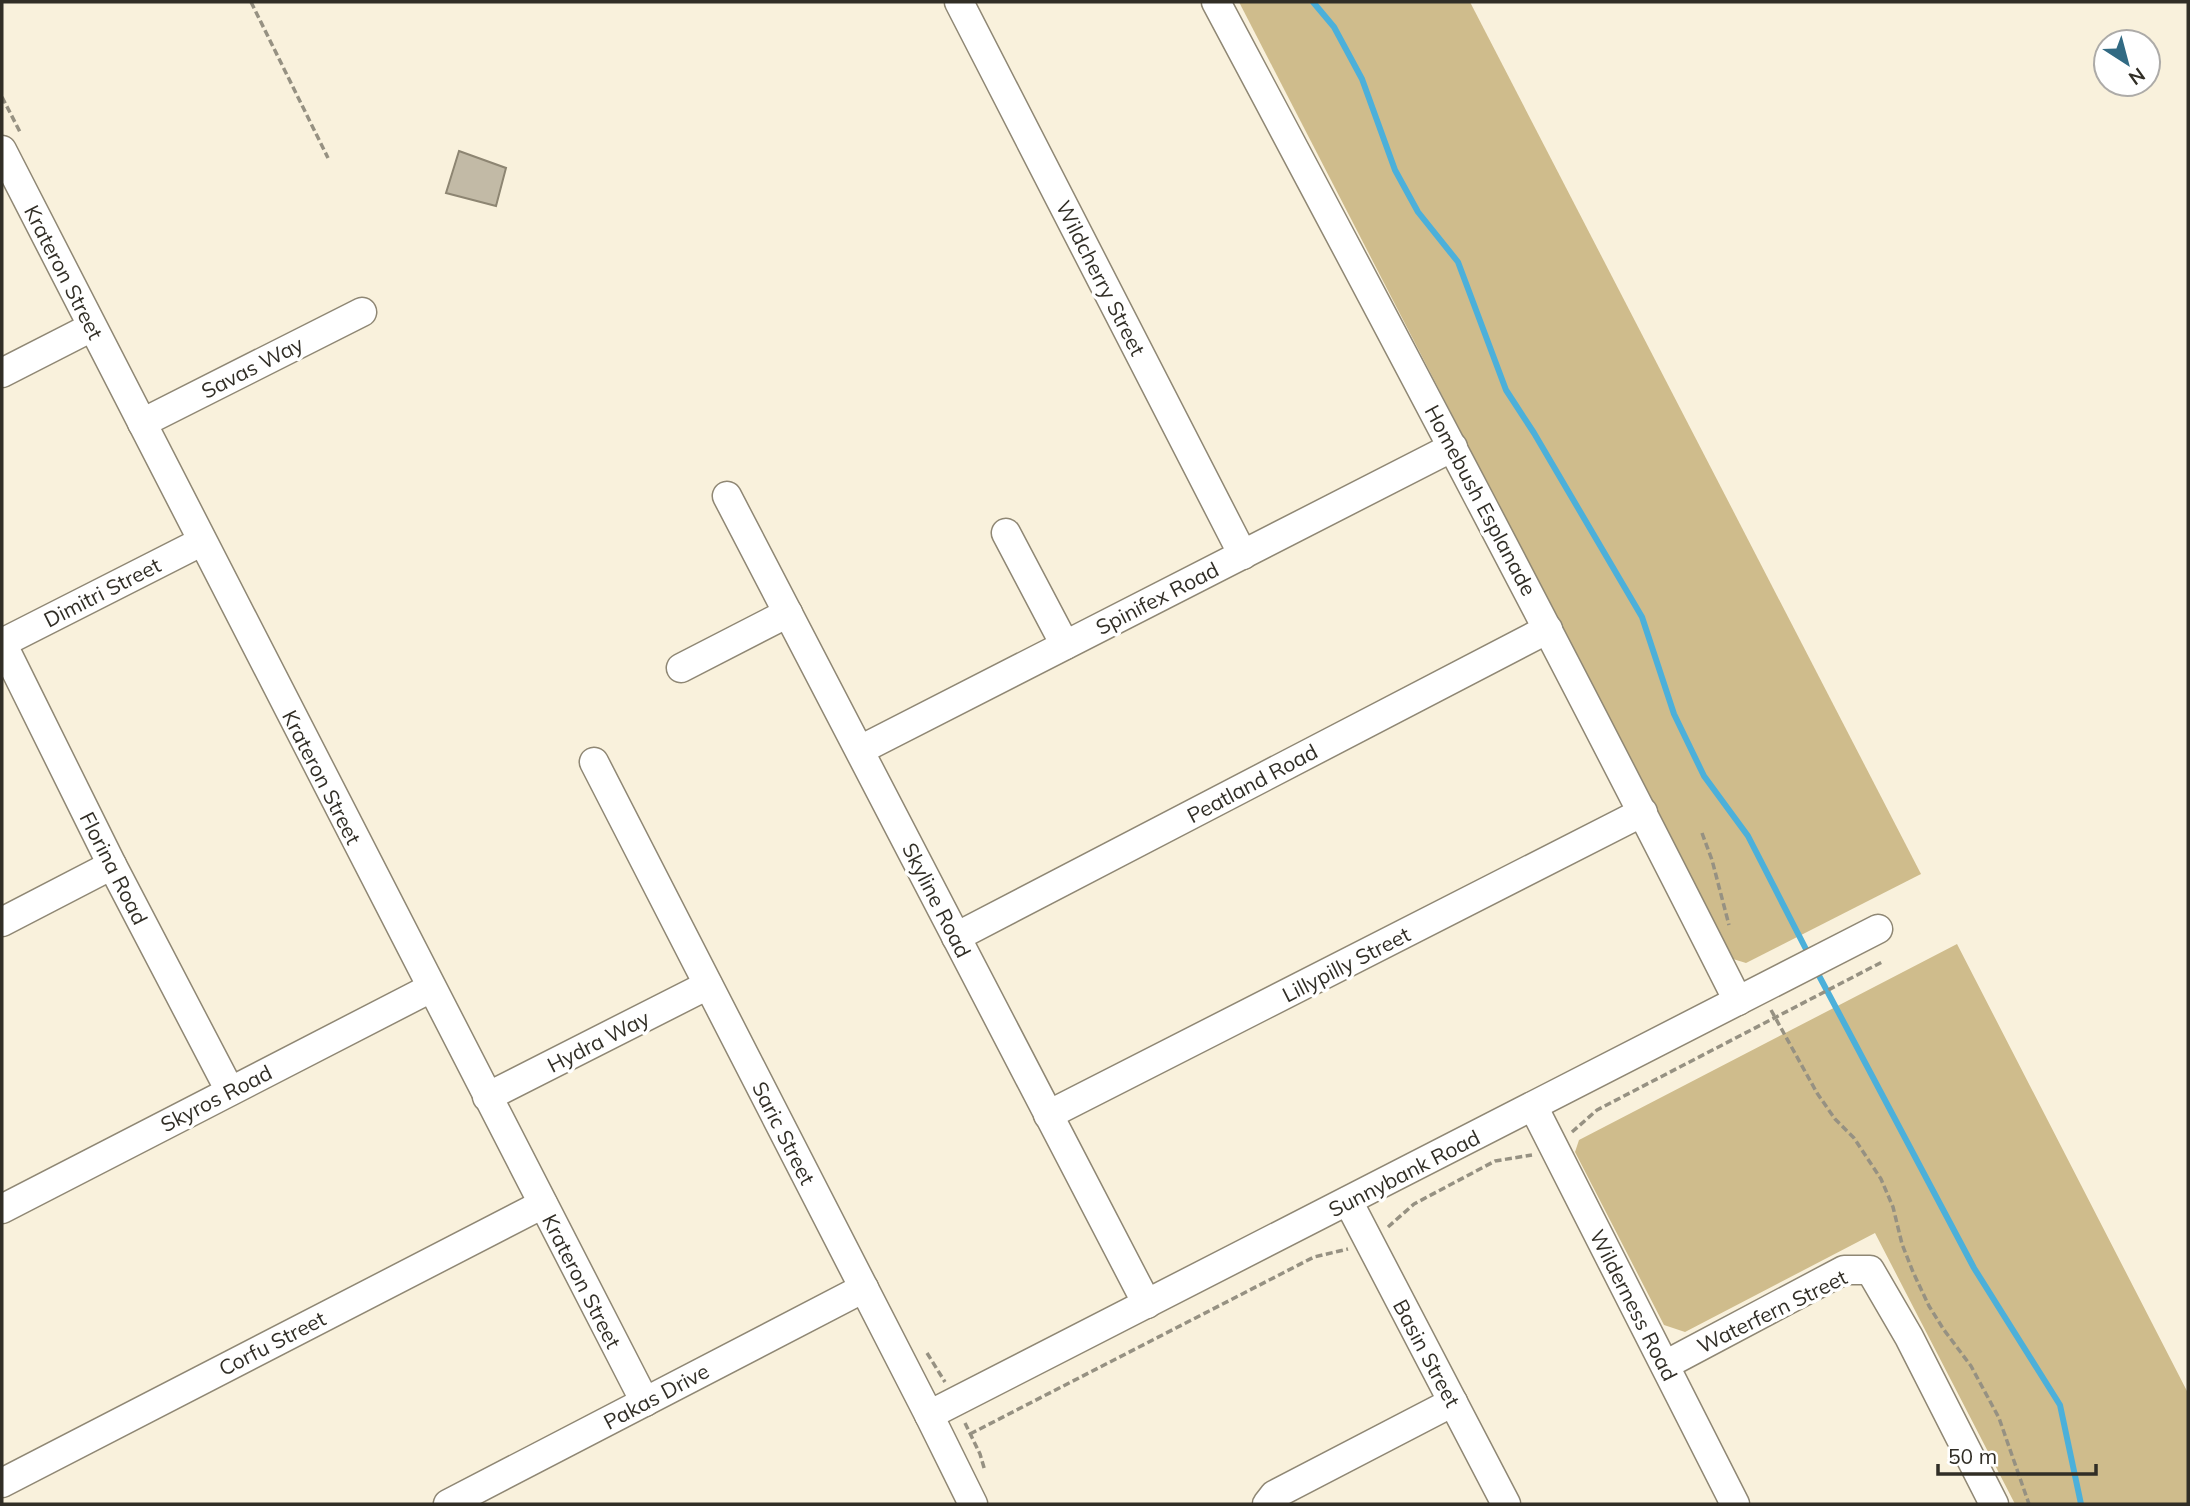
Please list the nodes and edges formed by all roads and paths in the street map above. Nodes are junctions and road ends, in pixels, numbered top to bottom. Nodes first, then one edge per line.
1 (251, 2) edge
2 (959, 2) edge
3 (1216, 2) edge
4 (2, 150) edge
5 (328, 158) dead end
6 (362, 312) dead end
7 (92, 327) junction
8 (2, 373) edge
9 (142, 423) junction
10 (1453, 447) junction
11 (727, 496) dead end
12 (1006, 533) dead end
13 (201, 542) junction
14 (1243, 555) junction
15 (788, 612) junction
16 (1548, 629) junction
17 (2, 643) edge
18 (1065, 645) junction
19 (681, 668) dead end
20 (860, 750) junction
21 (594, 762) dead end
22 (1643, 813) junction
23 (1702, 833) dead end
24 (112, 865) junction
25 (2, 922) edge
26 (1878, 929) dead end
27 (1733, 934) dead end
28 (957, 937) junction
29 (1884, 961) dead end
30 (708, 985) junction
31 (431, 988) junction
32 (1749, 996) junction
33 (1775, 1017) junction
34 (230, 1091) junction
35 (487, 1097) junction
36 (1533, 1106) junction
37 (1048, 1115) junction
38 (1553, 1145) junction
39 (1348, 1201) junction
40 (543, 1204) junction
41 (2, 1209) edge
42 (1368, 1240) junction
43 (864, 1288) junction
44 (1147, 1304) junction
45 (1665, 1365) junction
46 (645, 1402) junction
47 (1453, 1402) junction
48 (929, 1415) junction
49 (970, 1434) dead end
50 (2, 1483) edge
51 (448, 1504) edge
52 (972, 1504) edge
53 (1267, 1504) edge
54 (1506, 1504) edge
55 (1735, 1504) edge
56 (1994, 1504) edge
57 (2029, 1504) edge

1 - 5 path
2 - 14 street, Wildcherry Street
3 - 10 street, Homebush Esplanade
4 - 7 street, Krateron Street
6 - 9 street, Savas Way
7 - 8 street
7 - 9 street, Krateron Street
9 - 13 street, Krateron Street
10 - 14 street, Spinifex Road
10 - 16 street, Homebush Esplanade
11 - 15 street, Skyline Road
12 - 18 street
13 - 17 street, Dimitri Street
13 - 31 street, Krateron Street
14 - 18 street, Spinifex Road
15 - 19 street
15 - 20 street, Skyline Road
16 - 22 street, Homebush Esplanade
16 - 28 street, Peatland Road
17 - 24 street, Florina Road
18 - 20 street, Spinifex Road
20 - 28 street, Skyline Road
21 - 30 street, Saric Street
22 - 32 street, Homebush Esplanade
22 - 37 street, Lillypilly Street
23 - 27 path
24 - 25 street
24 - 34 street, Florina Road
26 - 32 street, Sunnybank Road
28 - 37 street, Skyline Road
29 - 33 path
30 - 35 street, Hydra Way
30 - 43 street, Saric Street
31 - 34 street, Skyros Road
31 - 35 street, Krateron Street
32 - 33 path
32 - 36 street, Sunnybank Road
33 - 38 path
33 - 57 path
34 - 41 street, Skyros Road
35 - 40 street, Krateron Street
36 - 38 street, Wilderness Road
36 - 39 street, Sunnybank Road
37 - 44 street, Skyline Road
38 - 42 path
38 - 45 street, Wilderness Road
39 - 42 street, Basin Street
39 - 44 street, Sunnybank Road
40 - 46 street, Krateron Street
40 - 50 street, Corfu Street
42 - 47 street, Basin Street
42 - 49 path
43 - 46 street, Pakas Drive
43 - 48 street, Saric Street
44 - 48 street, Sunnybank Road
45 - 55 street, Wilderness Road
45 - 56 street, Waterfern Street
46 - 51 street, Pakas Drive
47 - 53 street
47 - 54 street, Basin Street
48 - 52 street, Saric Street

